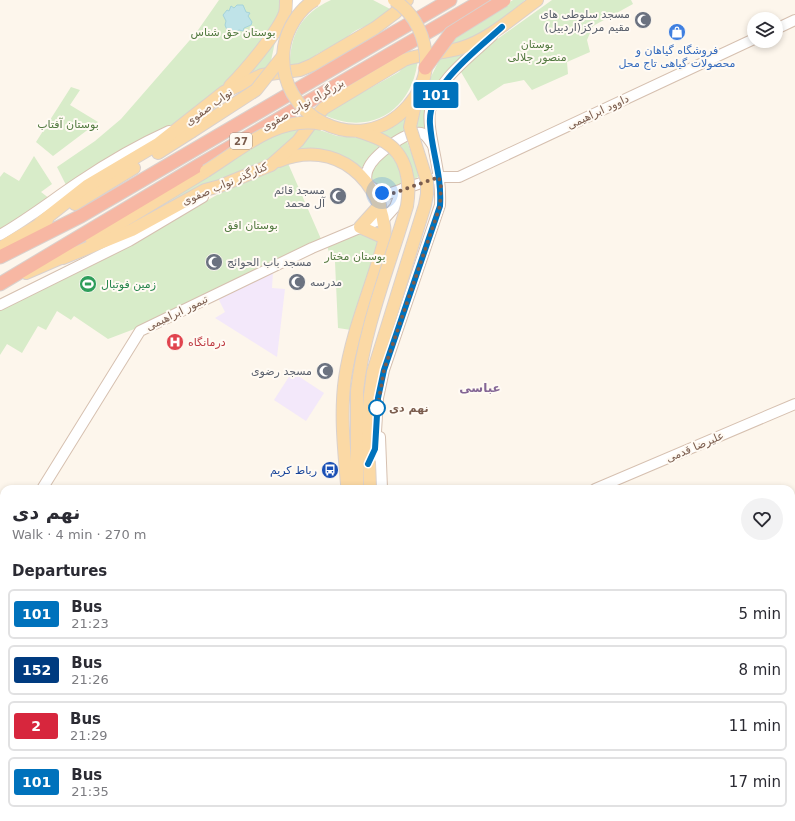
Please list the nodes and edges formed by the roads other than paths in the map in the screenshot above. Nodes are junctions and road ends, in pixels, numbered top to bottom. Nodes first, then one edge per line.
1 (286, 0) edge
2 (298, 0) edge
3 (315, 0) edge
4 (394, 0) edge
5 (407, 0) edge
6 (450, 0) edge
7 (484, 0) edge
8 (504, 0) edge
9 (537, 0) edge
10 (297, 16) junction
11 (795, 20) edge
12 (783, 26) edge
13 (502, 27) junction
14 (747, 42) edge
15 (283, 56) junction
16 (425, 68) junction
17 (421, 85) junction
18 (224, 92) junction
19 (327, 125) junction
20 (188, 128) junction
21 (357, 131) junction
22 (433, 145) junction
23 (271, 165) junction
24 (439, 177) junction
25 (369, 185) junction
26 (220, 186) junction
27 (402, 189) junction
28 (380, 205) junction
29 (383, 218) junction
30 (360, 227) junction
31 (0, 235) edge
32 (386, 238) junction
33 (0, 248) edge
34 (0, 257) edge
35 (63, 258) junction
36 (3, 282) edge
37 (0, 305) edge
38 (795, 404) edge
39 (376, 424) junction
40 (368, 464) junction
41 (44, 485) edge
42 (347, 485) edge
43 (357, 485) edge
44 (370, 485) edge
45 (382, 485) edge
46 (604, 485) edge

1 - 18 main road
2 - 10 street
3 - 10 main road, bridge
4 - 16 main road, bridge
5 - 18 main road, نواب صفوی
6 - 34 highway, بزرگراه نواب صفوی / 27
7 - 36 highway, بزرگراه نواب صفوی / 27
8 - 16 highway, bridge
9 - 13 main road, کنارگذر نواب صفوی
10 - 15 main road, bridge
11 - 12 street
13 - 22 street
13 - 23 main road, کنارگذر نواب صفوی
14 - 24 street, داوود ابراهیمی
15 - 19 main road, bridge
15 - 20 main road, bridge
16 - 17 main road, bridge
17 - 21 main road, bridge
17 - 40 main road, bridge
18 - 20 main road, نواب صفوی
19 - 21 main road, bridge
19 - 35 main road, bridge
20 - 31 street
20 - 33 main road
21 - 43 main road, bridge
22 - 24 street
22 - 25 street
23 - 25 main road
23 - 26 main road, کنارگذر نواب صفوی
24 - 27 street, داوود ابراهیمی
24 - 39 street
25 - 27 street, داوود ابراهیمی
25 - 28 main road
26 - 35 main road, کنارگذر نواب صفوی
26 - 37 street
27 - 29 street
28 - 29 main road
28 - 30 main road
29 - 30 street, تیمور ابراهیمی
29 - 32 main road
30 - 32 main road
30 - 41 street, تیمور ابراهیمی
32 - 42 main road
35 - 36 main road
38 - 46 street, علیرضا قدمی
39 - 40 street
39 - 45 street
40 - 44 main road

